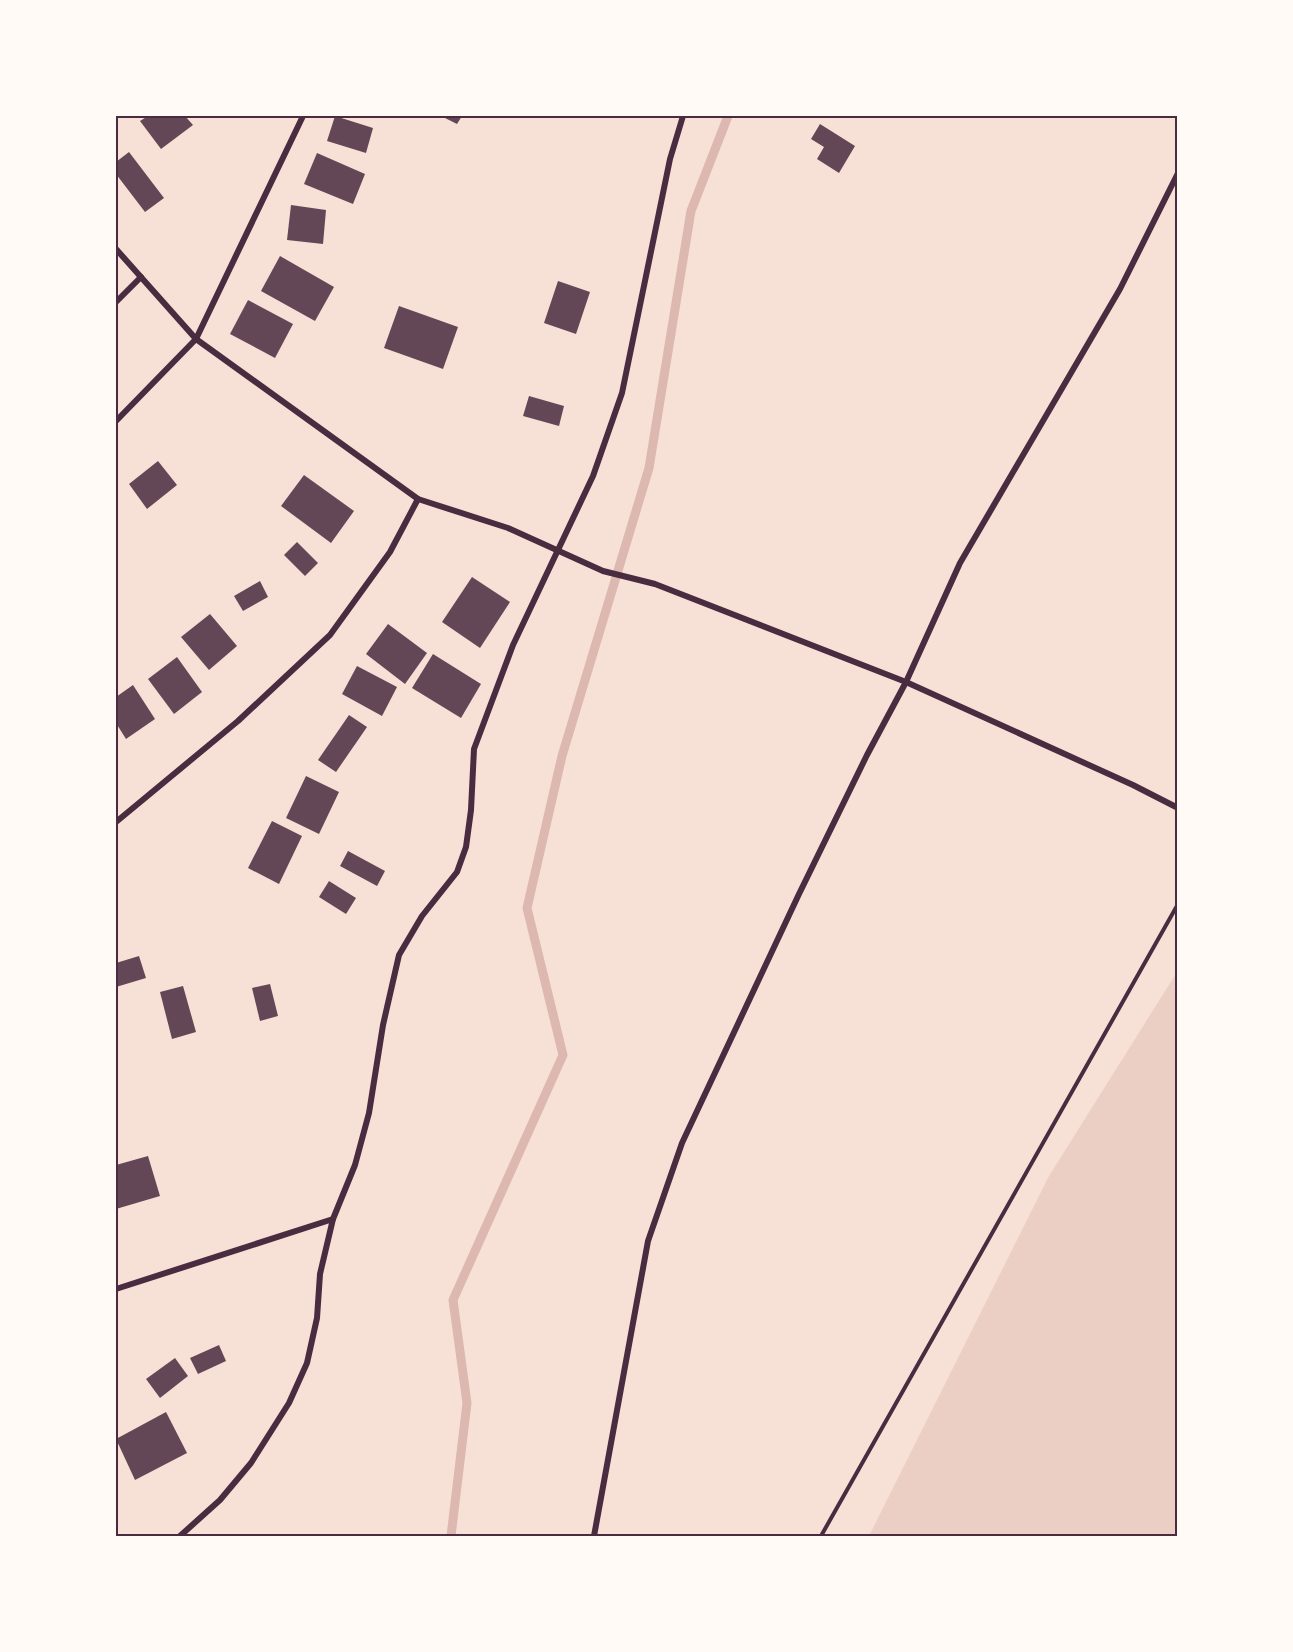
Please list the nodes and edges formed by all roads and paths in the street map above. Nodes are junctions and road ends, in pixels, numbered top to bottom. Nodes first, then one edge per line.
1 (303, 116) edge
2 (683, 116) edge
3 (1178, 173) edge
4 (116, 249) edge
5 (141, 277) junction
6 (116, 302) edge
7 (196, 339) junction
8 (116, 421) edge
9 (418, 499) junction
10 (560, 549) junction
11 (906, 682) junction
12 (1178, 808) edge
13 (116, 822) edge
14 (1178, 904) edge
15 (333, 1219) junction
16 (116, 1289) edge
17 (180, 1536) edge
18 (594, 1536) edge
19 (821, 1536) edge

1 - 7 street
2 - 10 street
3 - 11 street
4 - 5 street
5 - 6 street
5 - 7 street
7 - 8 street
7 - 9 street
9 - 10 street
9 - 13 street
10 - 11 street
10 - 15 street
11 - 12 street
11 - 18 street
14 - 19 path
15 - 16 street
15 - 17 street

